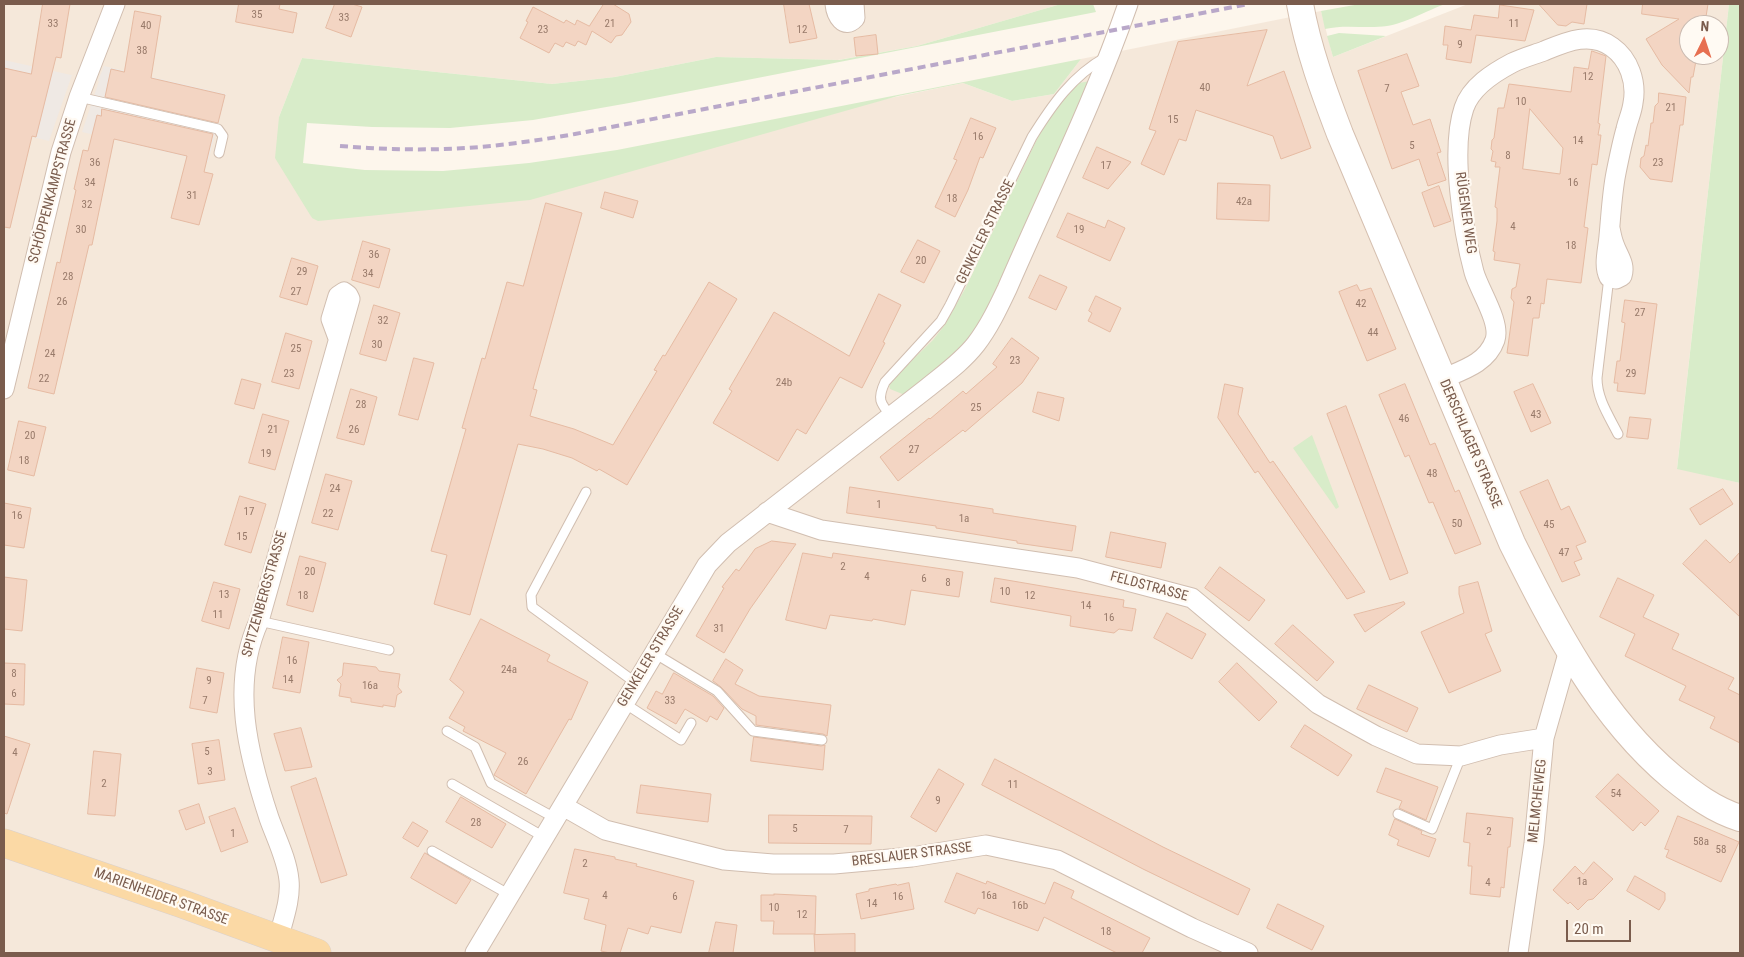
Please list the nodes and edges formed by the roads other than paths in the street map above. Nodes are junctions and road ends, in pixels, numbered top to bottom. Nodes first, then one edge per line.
1 (115, 4) edge
2 (835, 4) edge
3 (854, 4) edge
4 (1128, 4) edge
5 (1300, 4) edge
6 (1110, 54) junction
7 (79, 97) junction
8 (219, 154) dead end
9 (1609, 277) joint
10 (338, 338) dead end
11 (1442, 379) junction
12 (4, 384) edge
13 (891, 416) junction
14 (1618, 434) dead end
15 (586, 492) dead end
16 (767, 512) junction
17 (259, 621) junction
18 (389, 650) dead end
19 (1568, 650) junction
20 (654, 653) junction
21 (636, 683) junction
22 (624, 703) junction
23 (691, 723) dead end
24 (447, 731) dead end
25 (1544, 738) junction
26 (822, 740) dead end
27 (1461, 756) junction
28 (452, 784) dead end
29 (559, 812) junction
30 (1398, 814) dead end
31 (1740, 818) edge
32 (544, 837) junction
33 (4, 843) edge
34 (432, 851) dead end
35 (510, 895) junction
36 (278, 940) junction
37 (317, 953) edge
38 (475, 953) edge
39 (1248, 953) edge
40 (1518, 953) edge

1 - 7 street, SCHÖPPENKAMPSTRASSE
2 - 3 street
4 - 6 street, GENKELER STRASSE
5 - 11 main road, DERSCHLAGER STRASSE
6 - 13 street, GENKELER STRASSE
6 - 13 lane, GENKELER STRASSE
7 - 8 lane
7 - 12 street, SCHÖPPENKAMPSTRASSE
9 - 11 street, RÜGENER WEG
9 - 14 lane, RÜGENER WEG
10 - 17 street, SPITZENBERGSTRASSE
11 - 19 main road, DERSCHLAGER STRASSE
13 - 16 street, GENKELER STRASSE
15 - 21 lane
16 - 20 street, GENKELER STRASSE
16 - 27 street, FELDSTRASSE
17 - 18 lane
17 - 36 street, SPITZENBERGSTRASSE
19 - 25 street, MELMCHEWEG
19 - 31 main road, DERSCHLAGER STRASSE
20 - 21 street, GENKELER STRASSE
20 - 26 lane
21 - 22 street, GENKELER STRASSE
22 - 23 lane
22 - 29 street, GENKELER STRASSE
24 - 29 lane
25 - 27 street, FELDSTRASSE
25 - 40 street, MELMCHEWEG
27 - 30 lane
28 - 32 lane
29 - 32 street, GENKELER STRASSE
29 - 39 street, BRESLAUER STRASSE
32 - 35 street, GENKELER STRASSE
33 - 36 main road, MARIENHEIDER STRASSE
34 - 35 lane
35 - 38 street, GENKELER STRASSE
36 - 37 main road, MARIENHEIDER STRASSE

